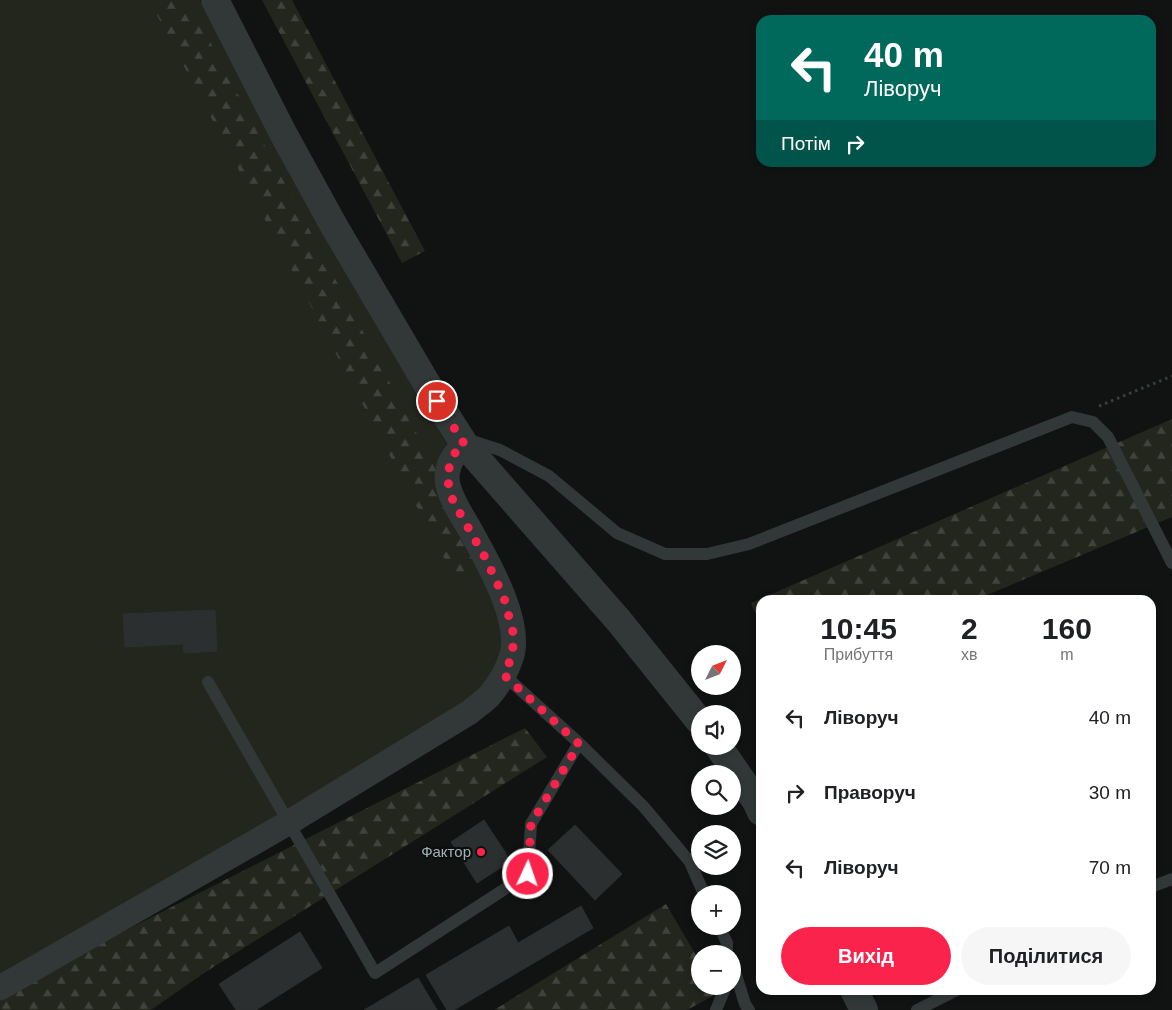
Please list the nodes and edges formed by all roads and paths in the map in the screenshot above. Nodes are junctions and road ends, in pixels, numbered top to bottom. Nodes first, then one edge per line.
1 (215, 0) edge
2 (1172, 376) edge
3 (1072, 417) junction
4 (465, 445) junction
5 (1172, 563) edge
6 (504, 675) junction
7 (208, 682) dead end
8 (691, 711) edge
9 (579, 744) junction
10 (724, 755) edge
11 (756, 801) edge
12 (288, 823) junction
13 (1172, 879) edge
14 (700, 885) edge
15 (1156, 885) edge
16 (0, 988) edge
17 (741, 991) edge
18 (722, 995) edge
19 (856, 995) edge
20 (947, 995) edge
21 (716, 1010) edge
22 (749, 1010) edge
23 (864, 1010) edge
24 (917, 1010) edge

1 - 4 street
2 - 3 path
3 - 4 lane
3 - 5 lane
4 - 6 street
4 - 8 street
6 - 9 lane
6 - 12 street
7 - 12 lane
9 - 12 lane
9 - 14 lane
10 - 11 street
12 - 16 street
13 - 15 lane
17 - 22 lane
18 - 21 lane
19 - 23 street
20 - 24 lane

